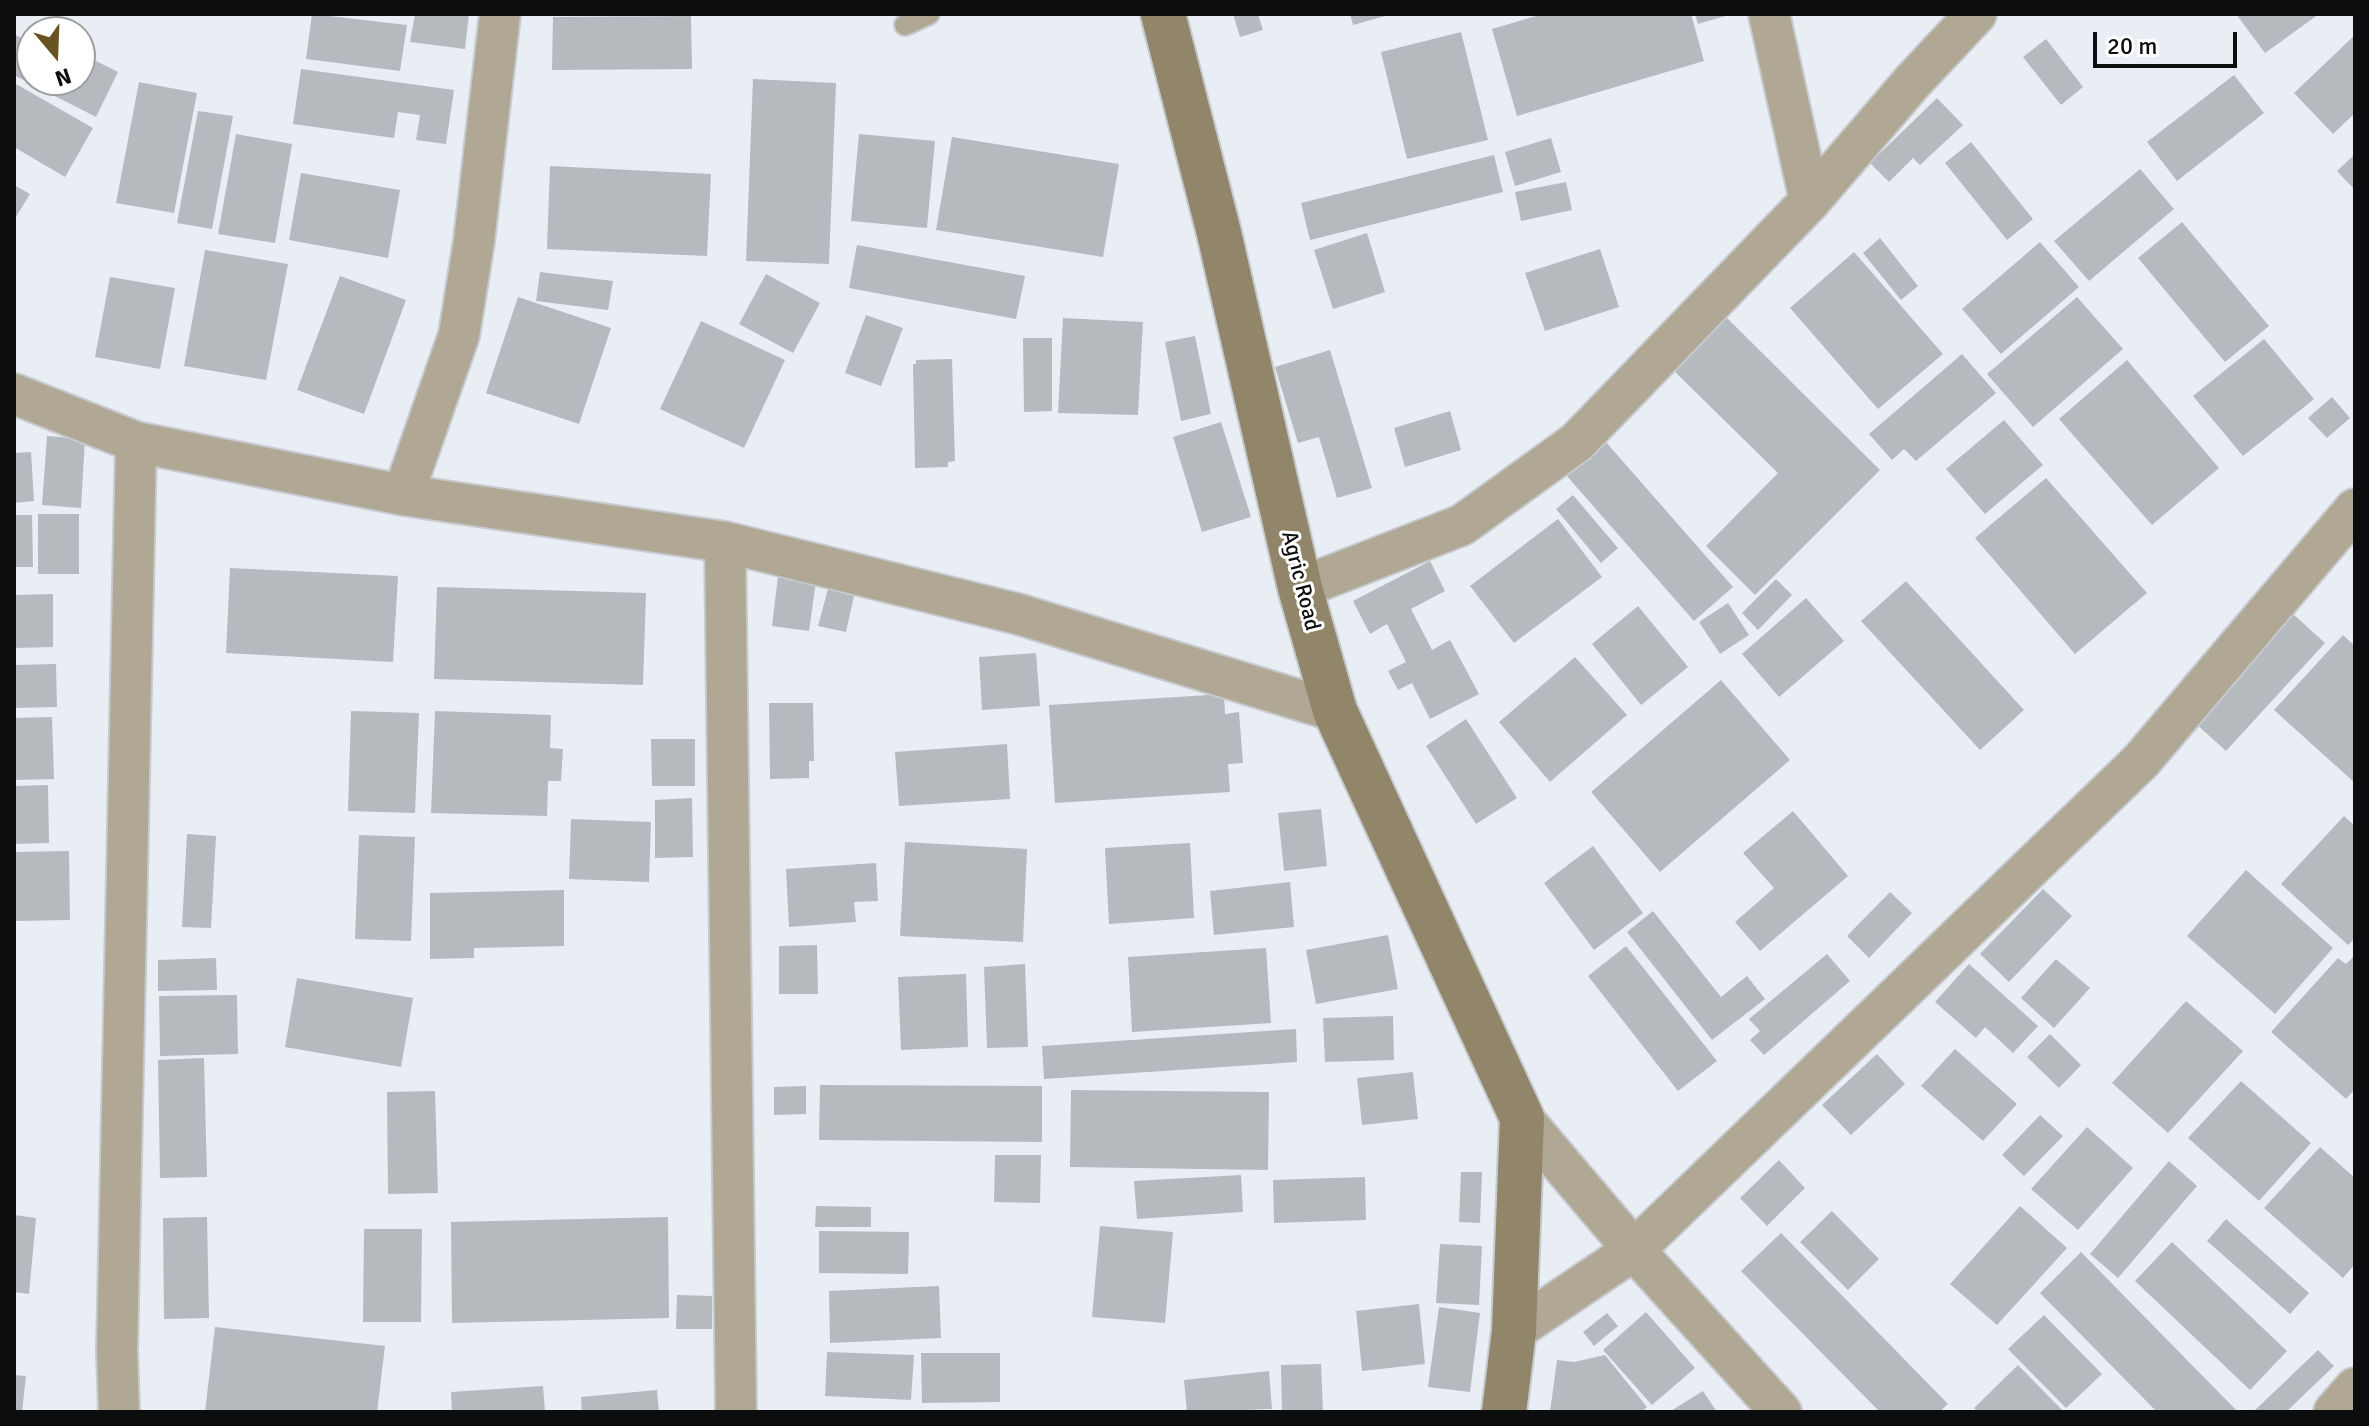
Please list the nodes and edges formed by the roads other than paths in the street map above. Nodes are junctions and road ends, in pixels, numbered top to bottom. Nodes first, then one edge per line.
1 (500, 14) edge
2 (929, 14) edge
3 (1163, 14) edge
4 (1769, 14) edge
5 (1976, 14) edge
6 (905, 25) dead end
7 (1810, 201) junction
8 (14, 394) edge
9 (136, 442) junction
10 (403, 495) junction
11 (2355, 509) edge
12 (725, 542) junction
13 (1300, 588) junction
14 (1335, 711) junction
15 (1522, 1118) junction
16 (1634, 1250) junction
17 (1514, 1331) junction
18 (2355, 1388) edge
19 (119, 1412) edge
20 (736, 1412) edge
21 (1504, 1412) edge
22 (1781, 1412) edge
23 (2334, 1412) edge

1 - 10 street
2 - 6 lane
3 - 13 street, Agric Road
4 - 7 street
5 - 7 street
7 - 13 street
8 - 9 street
9 - 10 street
9 - 19 street
10 - 12 street
11 - 16 street
12 - 14 street
12 - 20 street
13 - 14 street, Agric Road
14 - 15 street, Agric Road
15 - 16 street
15 - 17 street
16 - 17 street
16 - 22 street
17 - 21 street
18 - 23 street

